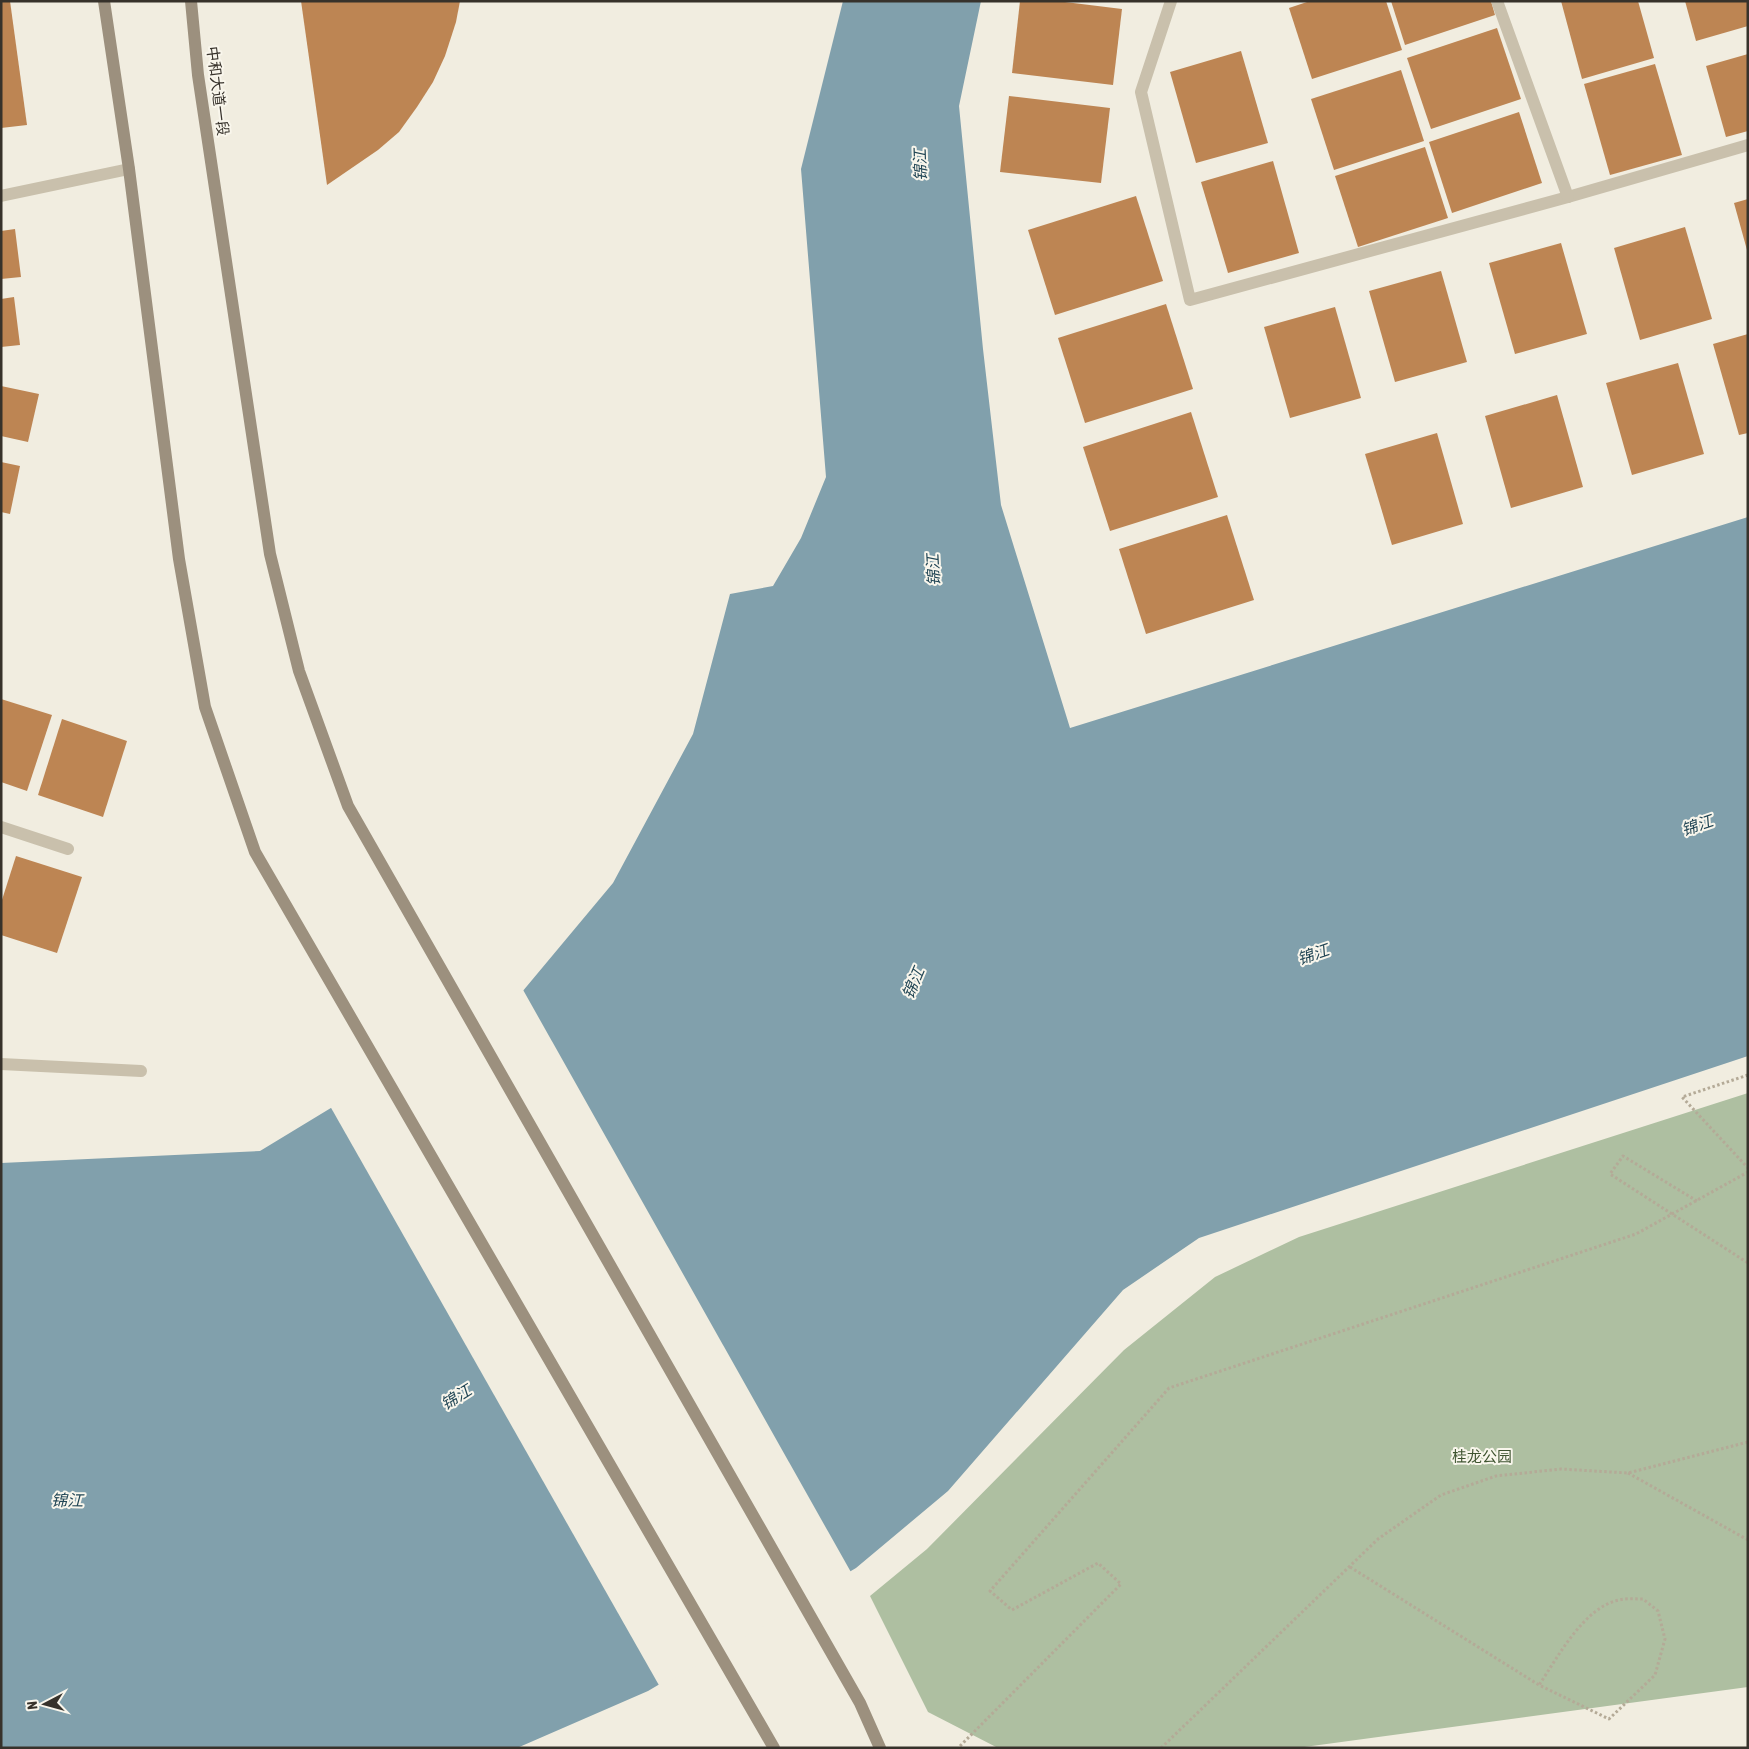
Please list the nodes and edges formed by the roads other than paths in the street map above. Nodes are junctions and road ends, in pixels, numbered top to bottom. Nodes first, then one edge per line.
1 (104, 1) edge
2 (191, 1) edge
3 (1171, 1) edge
4 (1497, 1) edge
5 (1748, 145) edge
6 (129, 169) junction
7 (1, 196) edge
8 (1568, 197) junction
9 (1, 827) edge
10 (68, 849) dead end
11 (1, 1064) edge
12 (141, 1072) dead end
13 (774, 1748) edge
14 (880, 1748) edge

1 - 6 main road
2 - 14 main road, 中和大道一段
3 - 8 street
4 - 8 street
5 - 8 street
6 - 7 street
6 - 13 main road
9 - 10 street
11 - 12 street

